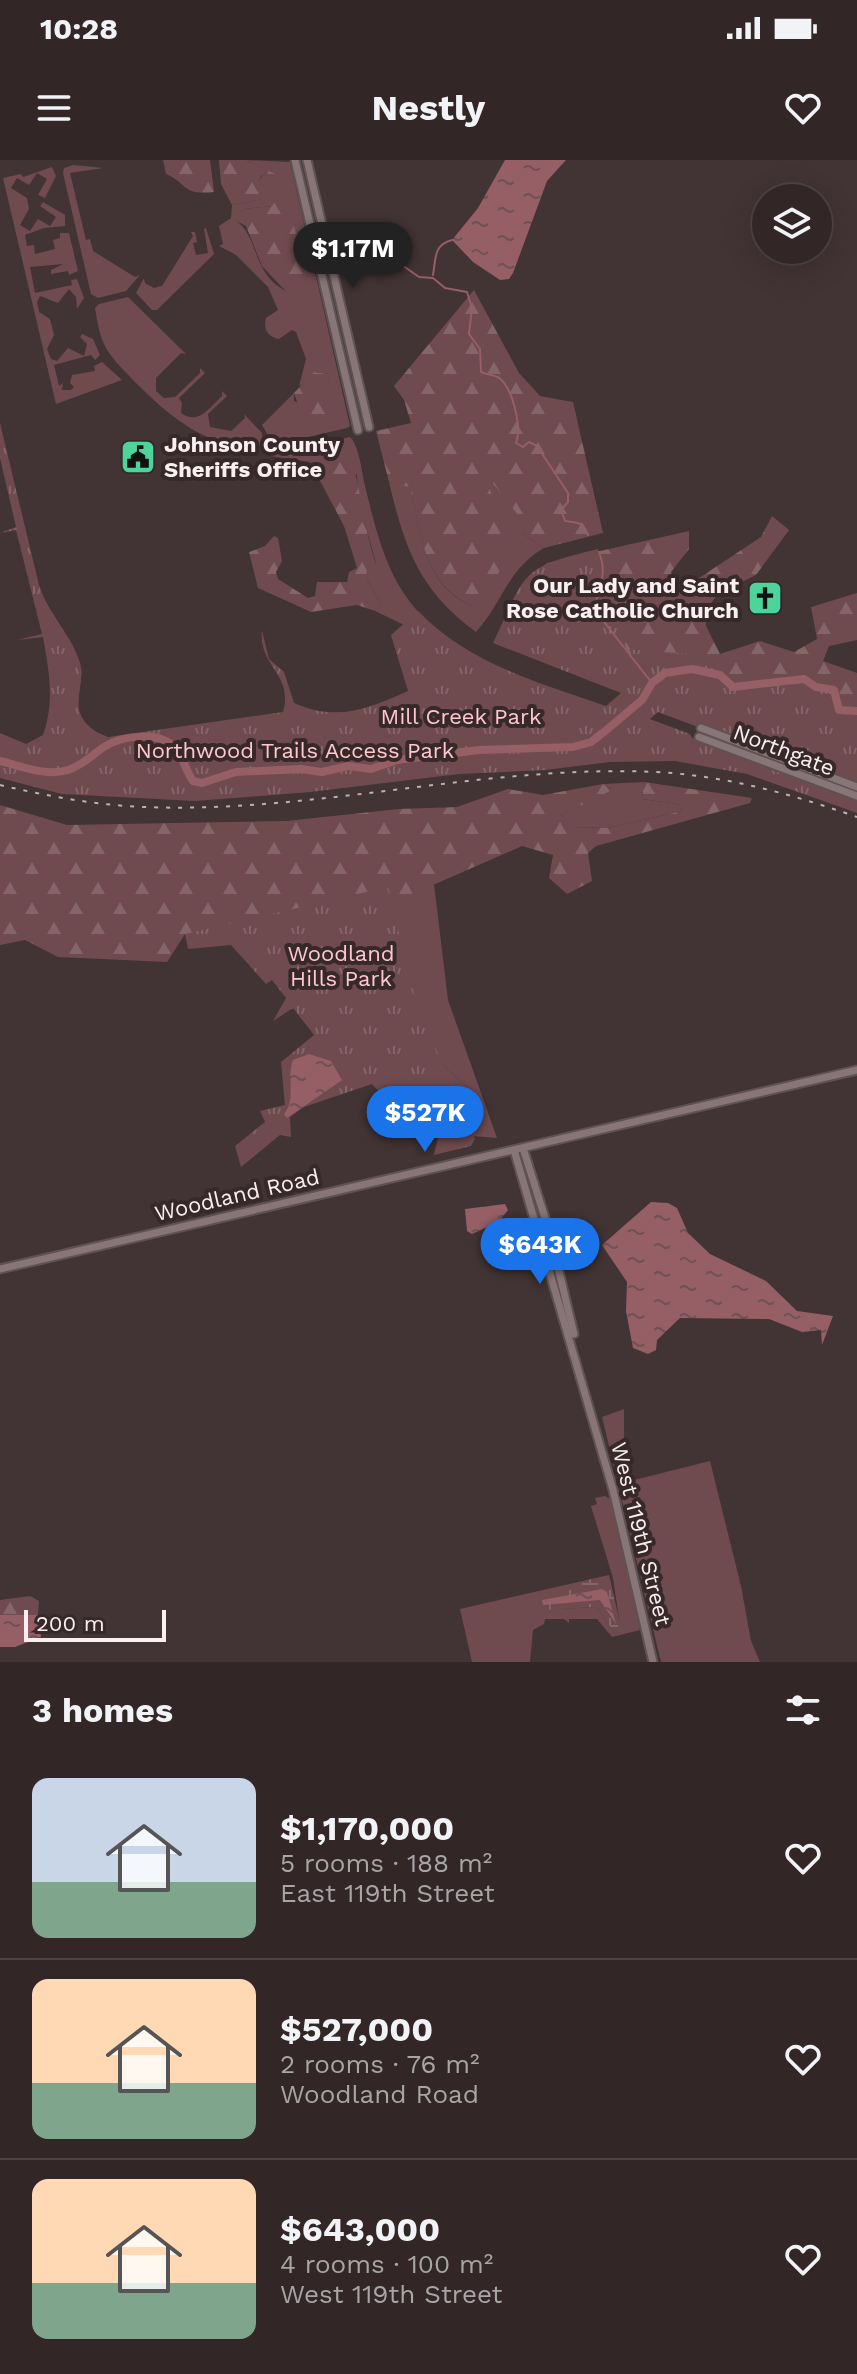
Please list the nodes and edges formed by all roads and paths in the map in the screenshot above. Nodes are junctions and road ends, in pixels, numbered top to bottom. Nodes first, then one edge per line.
1 (295, 160) edge
2 (307, 160) edge
3 (369, 427) dead end
4 (358, 430) dead end
5 (857, 787) edge
6 (857, 796) edge
7 (857, 1070) edge
8 (519, 1149) junction
9 (0, 1269) edge
10 (653, 1662) edge

1 - 4 main road
2 - 3 main road
5 - 6 main road, Northgate
7 - 8 main road, Woodland Road
8 - 9 main road, Woodland Road
8 - 10 main road, West 119th Street

